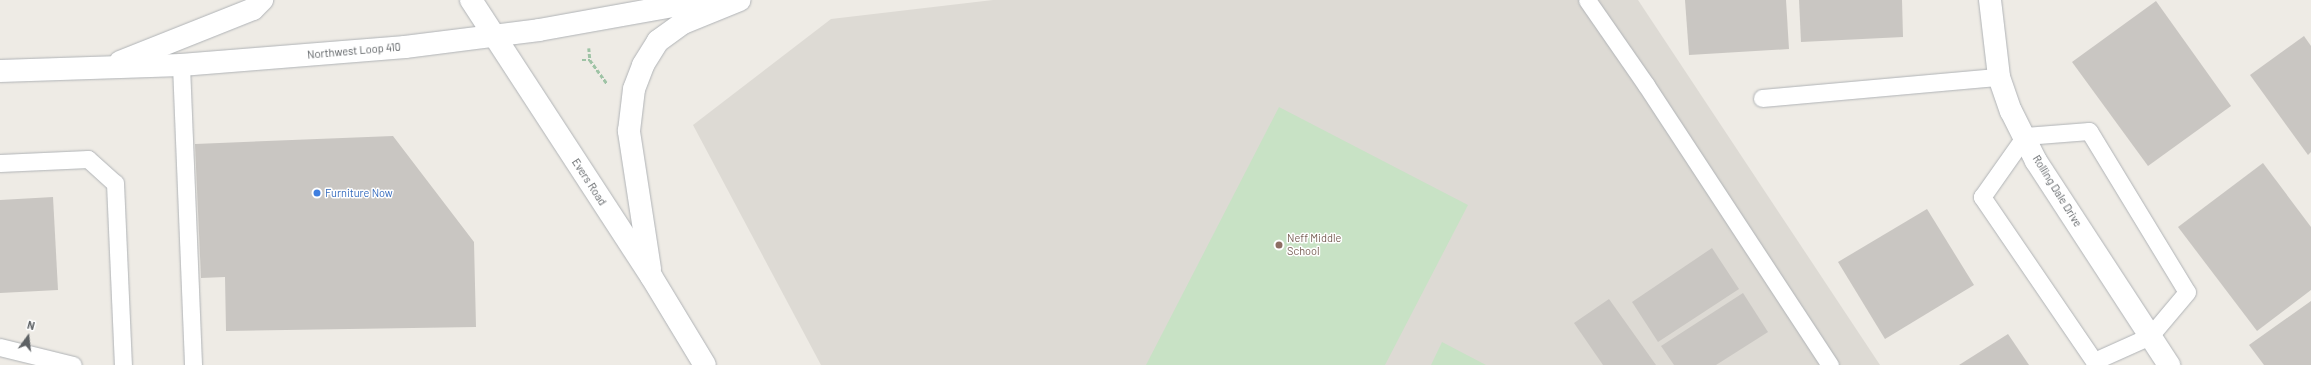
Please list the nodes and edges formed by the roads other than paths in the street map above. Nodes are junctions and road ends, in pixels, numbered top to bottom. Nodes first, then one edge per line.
1 (262, 0) edge
2 (471, 0) edge
3 (705, 0) edge
4 (740, 0) edge
5 (1587, 0) edge
6 (1990, 0) edge
7 (494, 36) junction
8 (181, 65) junction
9 (102, 69) junction
10 (0, 71) edge
11 (1999, 77) junction
12 (1762, 98) dead end
13 (2025, 136) junction
14 (0, 163) edge
15 (651, 276) junction
16 (2150, 336) junction
17 (0, 347) edge
18 (73, 365) edge
19 (123, 365) edge
20 (193, 365) edge
21 (705, 365) edge
22 (1830, 365) edge
23 (2169, 365) edge

1 - 9 main road
2 - 7 main road, Evers Road
3 - 7 main road, Northwest Loop 410
4 - 15 main road
5 - 22 lane
6 - 11 main road, Rolling Dale Drive
7 - 8 main road, Northwest Loop 410
7 - 15 main road, Evers Road
8 - 9 main road, Northwest Loop 410
8 - 20 lane
9 - 10 main road, Northwest Loop 410
11 - 12 lane
11 - 13 main road, Rolling Dale Drive
13 - 16 main road, Rolling Dale Drive
13 - 16 lane
13 - 16 lane
14 - 19 lane
15 - 21 main road, Evers Road
16 - 23 main road, Rolling Dale Drive
17 - 18 lane

